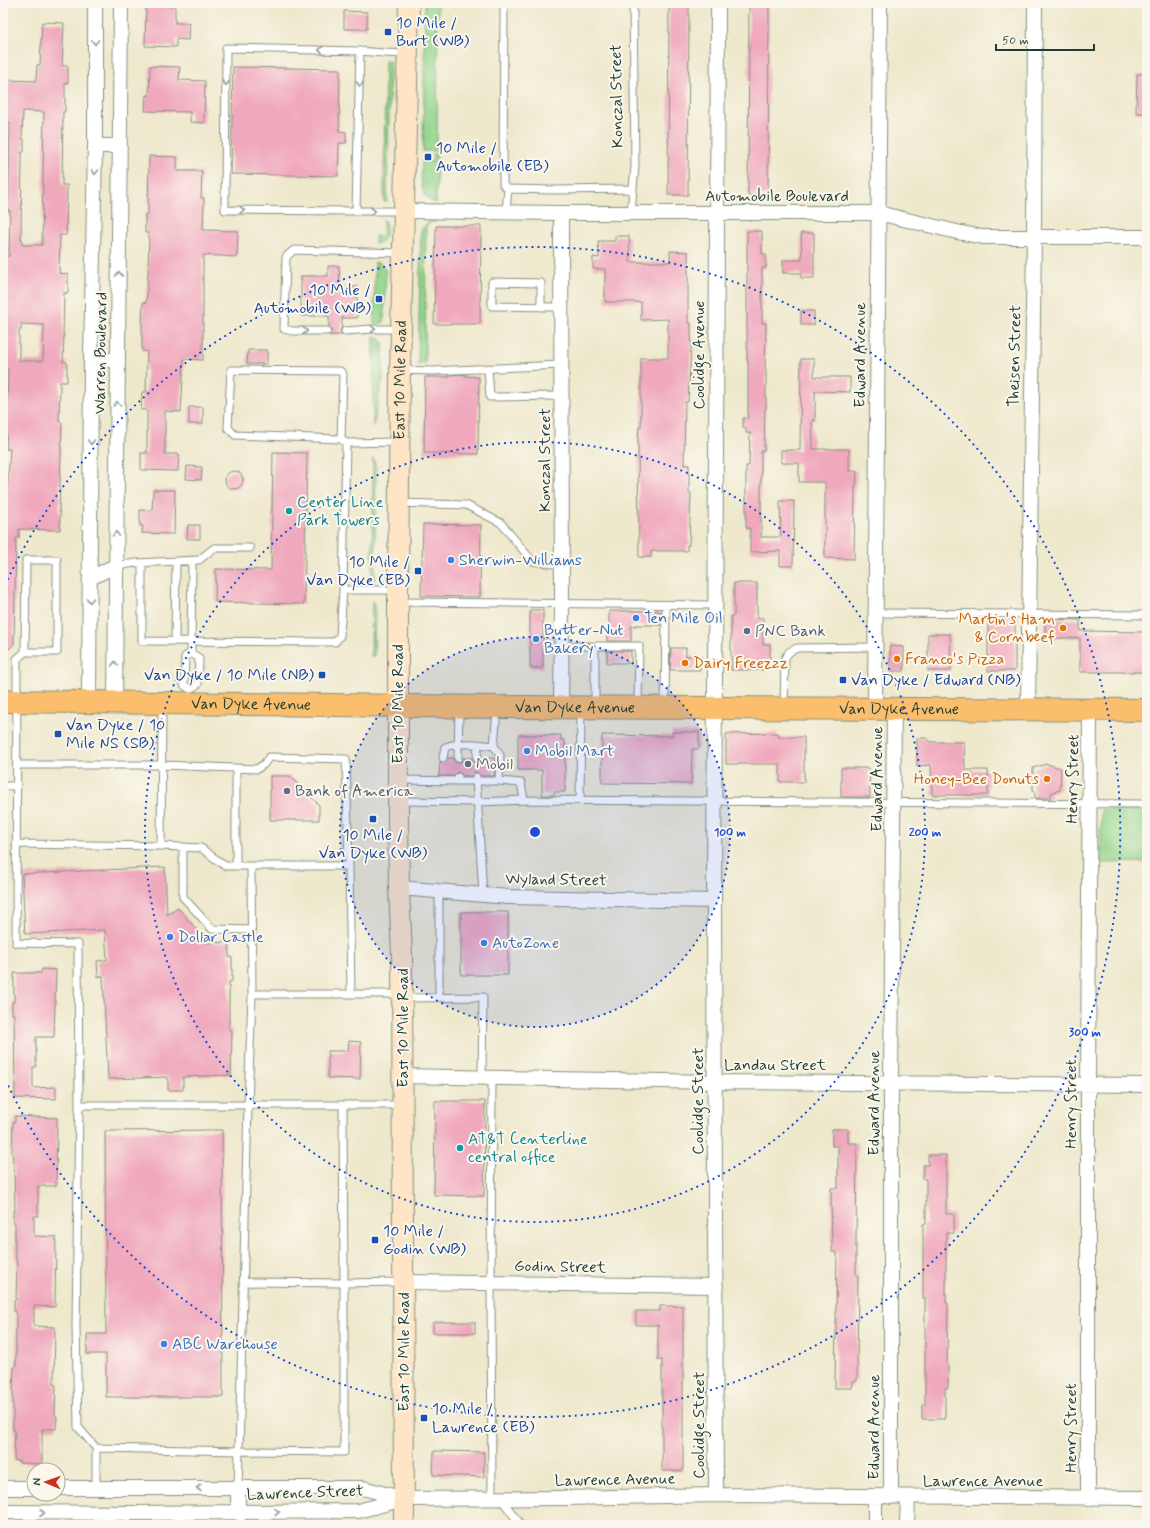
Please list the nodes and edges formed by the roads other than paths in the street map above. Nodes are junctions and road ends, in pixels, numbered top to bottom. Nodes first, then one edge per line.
1 (95, 3) edge
2 (121, 3) edge
3 (409, 3) edge
4 (504, 3) edge
5 (633, 3) edge
6 (718, 3) edge
7 (880, 3) edge
8 (1034, 3) edge
9 (360, 51) junction
10 (408, 54) junction
11 (95, 146) junction
12 (120, 146) junction
13 (508, 188) junction
14 (633, 189) junction
15 (356, 211) junction
16 (404, 211) junction
17 (506, 211) junction
18 (717, 212) junction
19 (561, 213) junction
20 (631, 213) junction
21 (878, 213) junction
22 (1034, 237) junction
23 (1147, 237) edge
24 (403, 253) junction
25 (542, 307) junction
26 (561, 307) junction
27 (401, 329) junction
28 (327, 331) dead end
29 (345, 331) dead end
30 (91, 360) junction
31 (118, 360) junction
32 (561, 365) junction
33 (488, 368) junction
34 (400, 370) junction
35 (561, 396) junction
36 (344, 441) junction
37 (399, 442) junction
38 (399, 503) junction
39 (250, 548) dead end
40 (192, 561) junction
41 (176, 562) junction
42 (142, 563) junction
43 (562, 565) junction
44 (115, 566) junction
45 (90, 578) junction
46 (343, 590) junction
47 (398, 596) junction
48 (562, 604) junction
49 (666, 605) junction
50 (715, 605) junction
51 (875, 613) junction
52 (1029, 615) junction
53 (1147, 615) edge
54 (175, 641) junction
55 (191, 642) junction
56 (562, 646) junction
57 (595, 646) junction
58 (875, 647) junction
59 (25, 652) junction
60 (191, 653) junction
61 (190, 697) junction
62 (10, 701) edge
63 (89, 702) junction
64 (115, 703) junction
65 (162, 703) junction
66 (397, 706) junction
67 (459, 706) junction
68 (497, 707) junction
69 (579, 707) junction
70 (638, 707) junction
71 (665, 707) junction
72 (715, 707) junction
73 (784, 708) junction
74 (884, 708) junction
75 (1028, 709) junction
76 (1090, 709) junction
77 (1147, 710) edge
78 (458, 744) junction
79 (478, 744) junction
80 (494, 746) junction
81 (443, 758) dead end
82 (458, 758) dead end
83 (477, 758) dead end
84 (17, 765) junction
85 (163, 765) junction
86 (236, 768) junction
87 (477, 779) junction
88 (398, 780) junction
89 (499, 782) junction
90 (3, 786) edge
91 (17, 786) junction
92 (524, 800) junction
93 (580, 800) junction
94 (398, 801) junction
95 (714, 801) junction
96 (478, 802) junction
97 (894, 802) junction
98 (1089, 804) junction
99 (1147, 804) edge
100 (16, 844) junction
101 (161, 846) junction
102 (183, 847) junction
103 (236, 866) junction
104 (251, 866) junction
105 (349, 866) junction
106 (399, 888) junction
107 (439, 891) junction
108 (483, 895) junction
109 (714, 901) junction
110 (251, 930) junction
111 (252, 994) junction
112 (351, 994) junction
113 (402, 996) junction
114 (439, 998) junction
115 (403, 1076) junction
116 (487, 1078) junction
117 (715, 1082) junction
118 (891, 1082) junction
119 (1088, 1084) junction
120 (1147, 1085) edge
121 (79, 1105) junction
122 (248, 1105) junction
123 (343, 1105) junction
124 (403, 1105) junction
125 (244, 1282) junction
126 (404, 1282) junction
127 (344, 1283) junction
128 (491, 1283) junction
129 (716, 1286) junction
130 (96, 1448) junction
131 (239, 1451) junction
132 (3, 1488) edge
133 (26, 1488) edge
134 (66, 1488) edge
135 (96, 1488) junction
136 (238, 1488) junction
137 (716, 1495) junction
138 (875, 1497) junction
139 (891, 1497) junction
140 (908, 1497) junction
141 (1147, 1498) edge
142 (404, 1499) junction
143 (497, 1499) junction
144 (1088, 1499) junction
145 (3, 1512) edge
146 (135, 1519) edge
147 (241, 1519) edge
148 (404, 1525) edge
149 (521, 1525) edge
150 (875, 1525) edge
151 (907, 1525) edge

1 -> 11 street, Warren Boulevard
2 - 12 street, Warren Boulevard
3 - 10 main road, East 10 Mile Road
4 - 13 lane
5 - 14 lane, Konczal Street
6 - 18 street, Coolidge Avenue
7 - 21 street, Edward Avenue
8 - 22 street, Theisen Street
9 - 10 lane
9 -> 15 lane
9 -> 15 lane
10 - 16 main road, East 10 Mile Road
11 - 12 street
11 -> 30 street, Warren Boulevard
31 -> 12 street, Warren Boulevard
13 - 14 lane
13 - 17 lane
14 - 20 lane, Konczal Street
15 -> 16 lane
16 - 17 street, Automobile Boulevard
16 - 24 main road, East 10 Mile Road
17 - 19 street, Automobile Boulevard
18 - 20 street, Automobile Boulevard
18 - 21 street, Automobile Boulevard
18 - 50 street, Coolidge Avenue
19 - 20 street, Automobile Boulevard
19 - 26 street, Konczal Street
21 - 22 street, Automobile Boulevard
21 - 51 street, Edward Avenue
22 - 23 street, Automobile Boulevard
22 - 52 street, Theisen Street
24 - 27 main road, East 10 Mile Road
24 -> 28 lane
25 - 25 lane
25 - 26 lane
26 - 32 street, Konczal Street
29 -> 27 lane
27 - 34 main road, East 10 Mile Road
30 - 31 street
30 -> 45 street, Warren Boulevard
44 -> 31 street, Warren Boulevard
32 - 33 lane
32 - 35 street, Konczal Street
33 - 34 lane
33 - 35 lane
34 - 37 main road, East 10 Mile Road
35 - 43 street, Konczal Street
36 - 36 lane
36 - 37 lane
36 - 46 lane
37 - 38 main road, East 10 Mile Road
38 - 43 lane
38 - 47 main road, East 10 Mile Road
39 - 40 lane
40 - 41 lane
40 - 55 lane
41 - 42 lane
41 - 54 lane
42 - 44 lane
42 - 54 lane
43 - 48 street, Konczal Street
44 - 45 street
64 -> 44 street, Warren Boulevard
45 -> 63 street, Warren Boulevard
46 - 47 lane
46 - 55 lane
47 - 48 lane
47 - 66 main road, East 10 Mile Road
48 - 49 lane
48 - 56 street, Konczal Street
49 - 50 lane
49 - 71 lane
50 - 72 street, Coolidge Avenue
51 - 52 lane
51 - 58 street, Edward Avenue
52 - 53 lane
52 - 75 street, Theisen Street
54 - 55 lane
55 - 60 lane
56 - 57 lane
56 - 69 street, Konczal Street
57 - 69 lane
57 - 70 lane
58 - 73 lane
58 - 74 street, Edward Avenue
59 - 59 lane
59 - 62 lane
60 - 61 lane
60 - 61 lane
61 - 65 main road, Van Dyke Avenue
61 - 66 main road, Van Dyke Avenue
62 - 63 main road, Van Dyke Avenue
62 - 84 lane
63 - 64 main road, Van Dyke Avenue
64 - 65 main road, Van Dyke Avenue
65 - 85 lane
66 - 67 main road, Van Dyke Avenue
66 - 88 main road, East 10 Mile Road
67 - 68 main road, Van Dyke Avenue
67 - 78 lane
68 - 69 main road, Van Dyke Avenue
68 - 80 lane
69 - 70 main road, Van Dyke Avenue
69 - 93 lane
70 - 71 main road, Van Dyke Avenue
71 - 72 main road, Van Dyke Avenue
72 - 73 main road, Van Dyke Avenue
72 - 95 street, Coolidge Street
73 - 74 main road, Van Dyke Avenue
74 - 75 main road, Van Dyke Avenue
74 - 97 street, Edward Avenue
75 - 76 main road, Van Dyke Avenue
76 - 77 main road, Van Dyke Avenue
76 - 98 street, Henry Street
78 - 79 lane
78 - 81 lane
78 - 82 lane
79 - 80 lane
79 - 83 lane
80 - 89 lane
84 - 85 lane
84 - 91 lane
85 - 86 lane
85 - 101 lane
86 - 103 lane
86 - 105 lane
87 - 88 lane
87 - 89 lane
87 - 96 lane
88 - 94 main road, East 10 Mile Road
89 - 92 lane
90 - 91 lane
91 - 100 lane
92 - 93 lane
92 - 96 lane
93 - 95 lane
94 - 96 lane
94 - 106 main road, East 10 Mile Road
95 - 97 lane
95 - 109 street, Coolidge Street
96 - 108 lane
97 - 98 lane
97 - 118 street, Edward Avenue
98 - 99 lane
98 - 119 street, Henry Street
100 - 101 lane
100 - 121 lane
101 - 102 lane
102 - 103 lane
102 - 110 lane
103 - 104 lane
104 - 105 lane
104 - 110 lane
105 - 112 lane
106 - 107 street, Wyland Street
106 - 113 main road, East 10 Mile Road
107 - 108 street, Wyland Street
107 - 114 lane
108 - 109 street, Wyland Street
109 - 117 street, Coolidge Street
110 - 111 lane
111 - 112 lane
111 - 122 lane
112 - 113 lane
113 - 114 lane
113 - 115 main road, East 10 Mile Road
114 - 116 lane
115 - 116 street, Landau Street
115 - 124 main road, East 10 Mile Road
116 - 117 street, Landau Street
116 - 128 lane
117 - 118 street, Landau Street
117 - 129 street, Coolidge Street
118 - 119 street, Landau Street
118 - 139 street, Edward Avenue
119 - 120 street, Landau Street
119 - 144 street, Henry Street
121 - 122 lane
121 - 130 lane
122 - 123 lane
122 - 125 lane
123 - 124 lane
123 - 127 lane
124 - 126 main road, East 10 Mile Road
125 - 127 lane
125 - 131 lane
126 - 127 lane
126 - 128 street, Godin Street
126 - 142 main road, East 10 Mile Road
127 - 131 lane
128 - 129 street, Godin Street
128 - 143 lane
129 - 137 street, Coolidge Street
130 - 131 lane
130 - 135 lane
131 - 136 lane
132 - 133 street
134 - 135 street, Lawrence Street
136 -> 135 street, Lawrence Street
136 - 142 street, Lawrence Street
136 - 147 street
137 - 138 street, Lawrence Avenue
137 - 143 street, Lawrence Avenue
138 - 139 street
138 - 150 street, Edward Avenue
139 - 140 street, Lawrence Avenue
140 - 144 street, Lawrence Avenue
140 - 151 street
141 - 144 street, Lawrence Avenue
142 - 143 street, Lawrence Avenue
147 -> 142 street, Lawrence Street
142 - 148 main road, East 10 Mile Road
143 - 149 lane
145 -> 146 street, Lawrence Street
146 - 147 street, Lawrence Street

